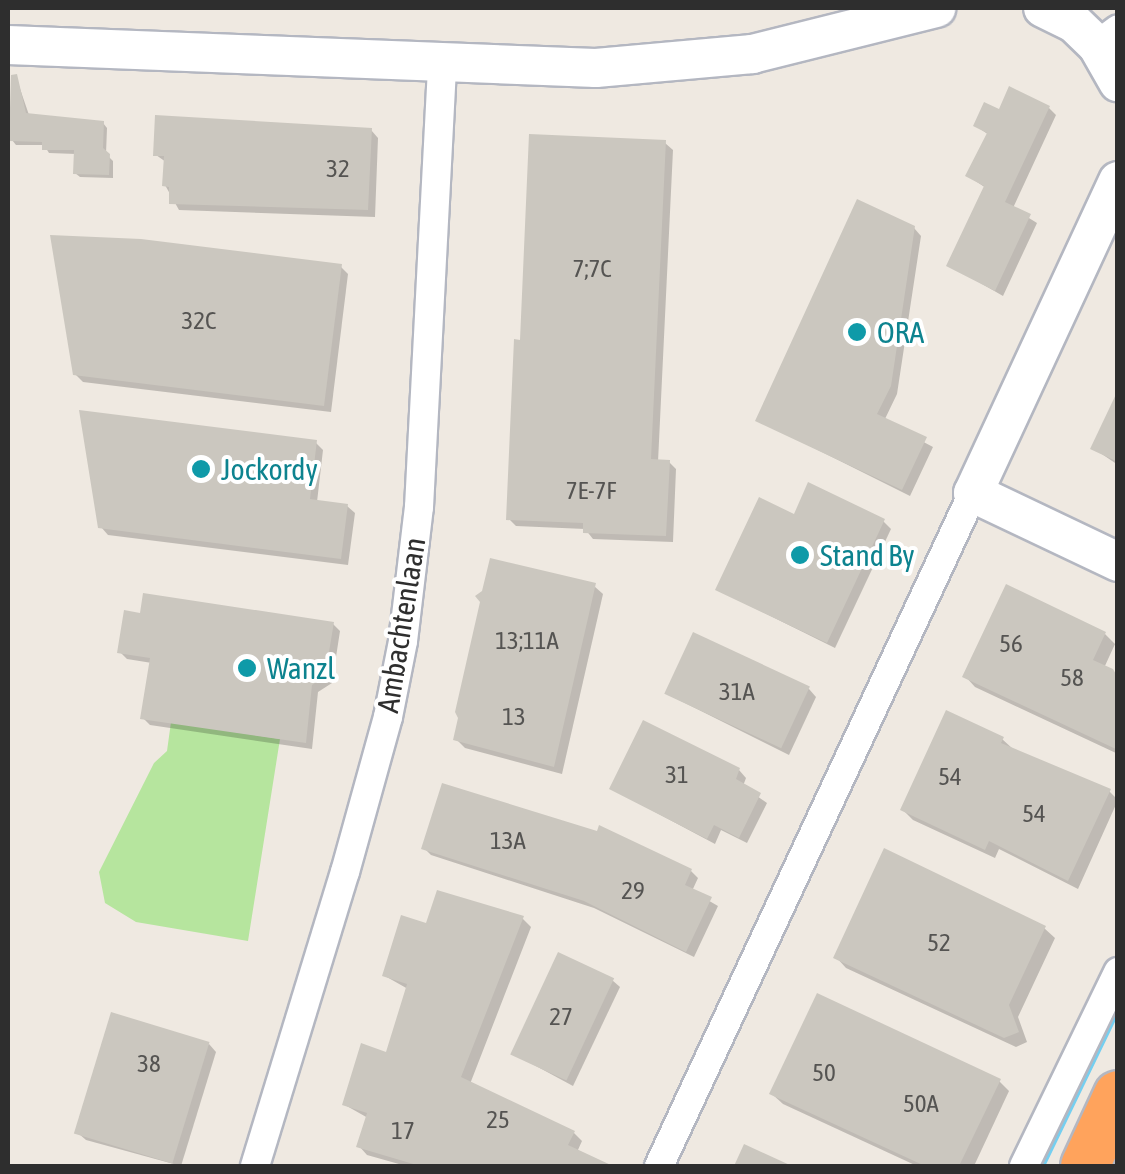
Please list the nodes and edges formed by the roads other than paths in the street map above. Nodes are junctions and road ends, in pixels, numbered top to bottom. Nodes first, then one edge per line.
1 (936, 8) edge
2 (1044, 8) edge
3 (1107, 37) edge
4 (8, 45) edge
5 (442, 64) junction
6 (1118, 82) edge
7 (1118, 181) edge
8 (973, 493) junction
9 (1118, 562) edge
10 (1118, 972) edge
11 (1118, 1095) edge
12 (255, 1166) edge
13 (659, 1166) edge
14 (1024, 1166) edge
15 (1085, 1166) edge

1 - 5 street
2 - 3 street
3 - 6 street
4 - 5 street
5 - 12 street, Ambachtenlaan
7 - 8 street
8 - 9 street
8 - 13 street
10 - 14 street
11 - 15 highway

